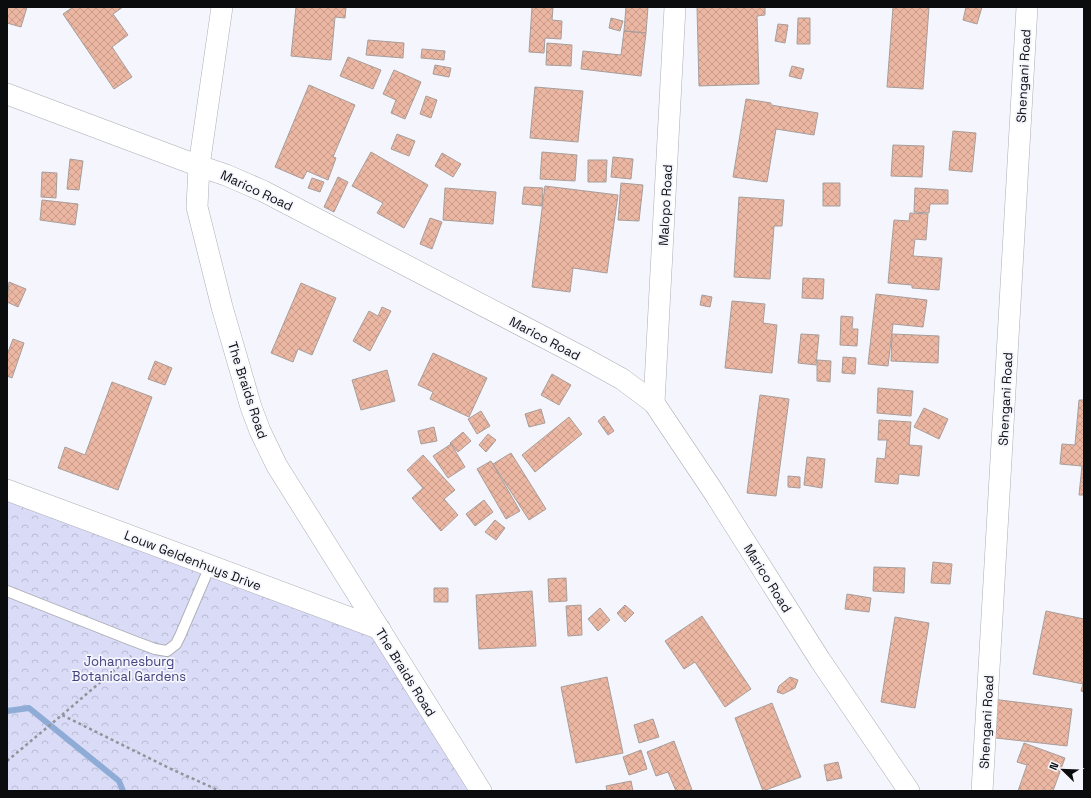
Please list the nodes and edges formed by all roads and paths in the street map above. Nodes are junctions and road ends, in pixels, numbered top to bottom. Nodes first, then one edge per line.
1 (222, 7) edge
2 (675, 7) edge
3 (1027, 7) edge
4 (7, 94) edge
5 (199, 166) junction
6 (654, 403) junction
7 (7, 490) edge
8 (210, 566) junction
9 (7, 591) edge
10 (380, 629) junction
11 (144, 645) junction
12 (61, 716) junction
13 (7, 760) edge
14 (220, 791) edge
15 (480, 791) edge
16 (909, 791) edge
17 (982, 791) edge

1 - 5 street, The Braids Road
2 - 6 street, Malopo Road
3 - 17 street, Shengani Road
4 - 5 street, Marico Road
5 - 6 street, Marico Road
5 - 10 street, The Braids Road
6 - 16 street, Marico Road
7 - 8 street, Louw Geldenhuys Drive
8 - 10 street, Louw Geldenhuys Drive
8 - 11 lane
9 - 11 lane
10 - 15 street, The Braids Road
11 - 12 path
12 - 13 path
12 - 14 path

